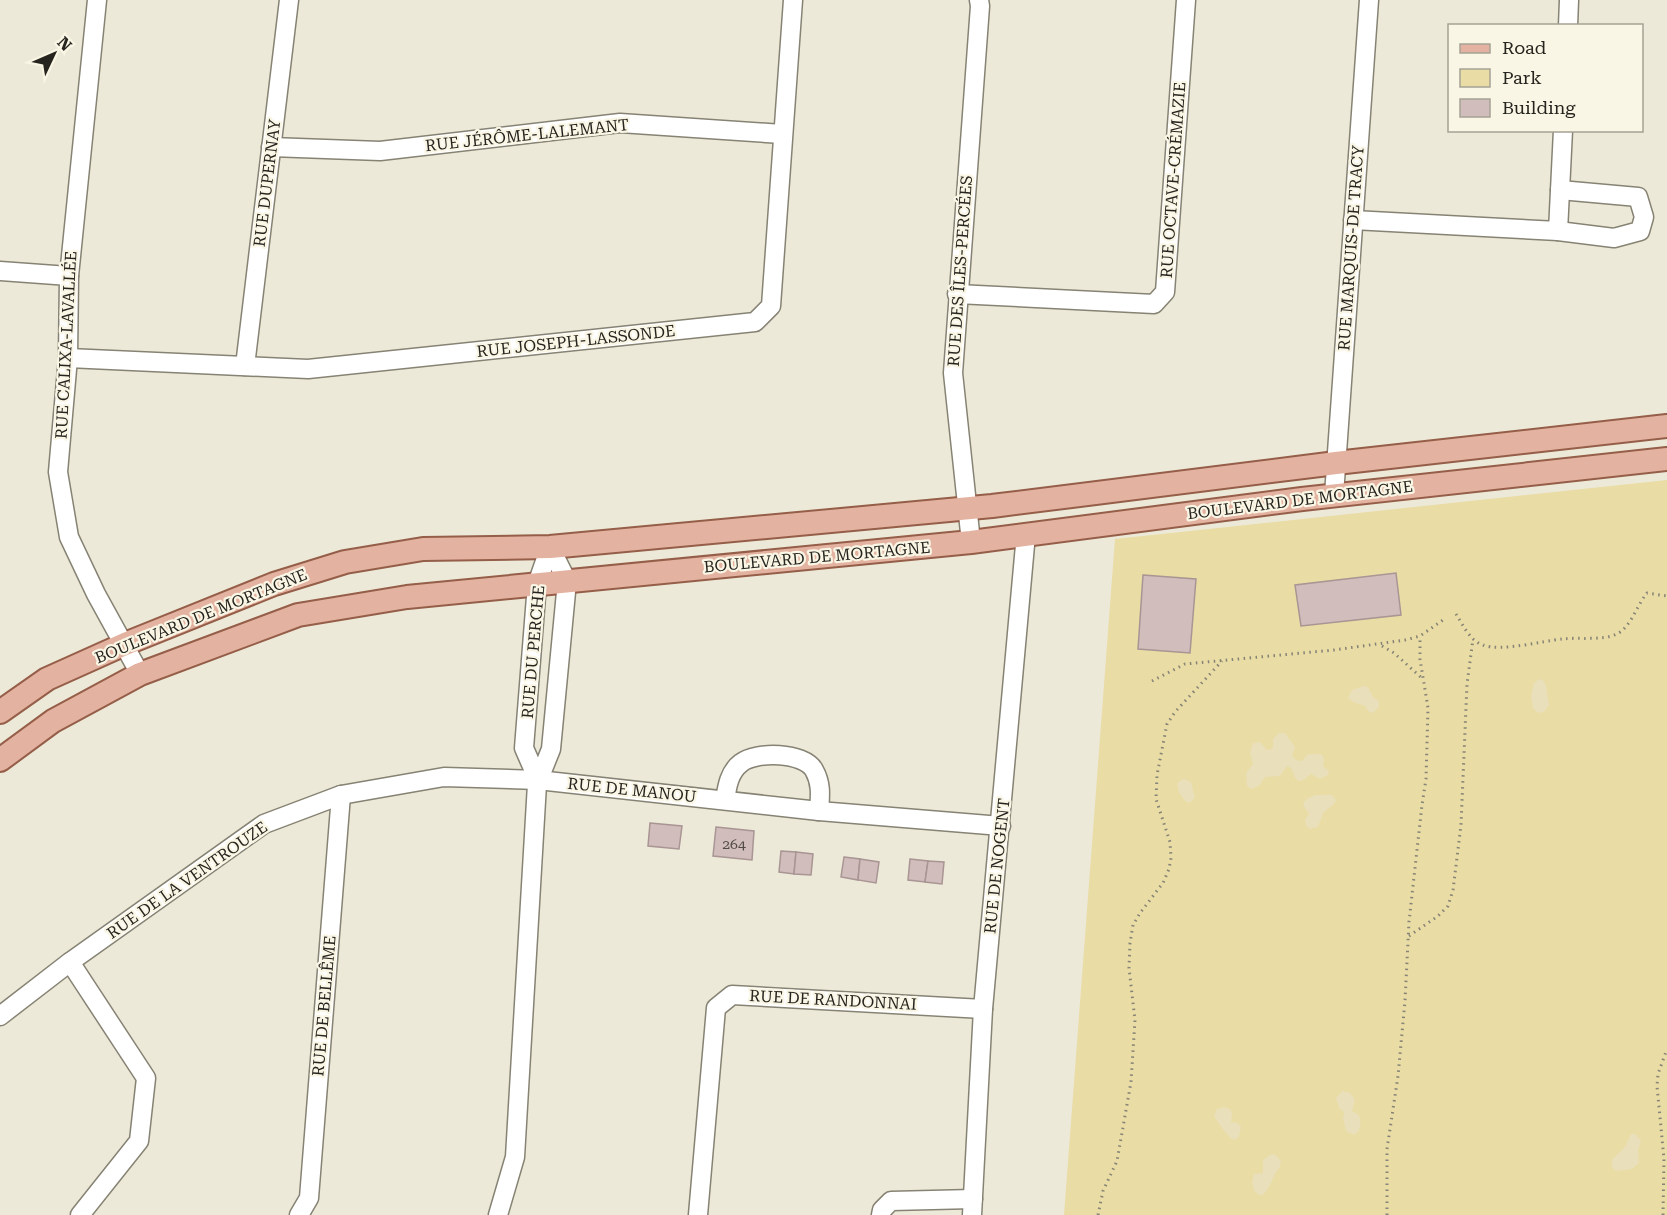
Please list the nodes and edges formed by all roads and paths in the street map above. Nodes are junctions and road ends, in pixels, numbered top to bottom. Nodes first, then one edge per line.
1 (97, 0) edge
2 (289, 0) edge
3 (794, 0) edge
4 (978, 0) edge
5 (1186, 0) edge
6 (1369, 0) edge
7 (1569, 0) edge
8 (1568, 24) edge
9 (1563, 132) edge
10 (782, 134) junction
11 (271, 147) junction
12 (1560, 190) junction
13 (1353, 220) junction
14 (1558, 231) junction
15 (0, 271) edge
16 (69, 276) junction
17 (957, 294) junction
18 (68, 358) junction
19 (245, 366) junction
20 (1667, 426) edge
21 (1667, 459) edge
22 (1336, 463) junction
23 (1334, 495) junction
24 (968, 508) junction
25 (1026, 534) junction
26 (971, 542) junction
27 (550, 547) junction
28 (567, 581) junction
29 (537, 584) junction
30 (1667, 596) edge
31 (1456, 614) dead end
32 (1443, 620) dead end
33 (1420, 636) junction
34 (1473, 639) junction
35 (125, 644) junction
36 (1380, 645) junction
37 (1222, 661) junction
38 (140, 674) junction
39 (1424, 680) junction
40 (1152, 681) dead end
41 (0, 712) edge
42 (0, 759) edge
43 (538, 780) junction
44 (341, 795) junction
45 (725, 800) junction
46 (819, 811) junction
47 (1001, 826) junction
48 (1409, 936) junction
49 (70, 962) junction
50 (983, 1009) junction
51 (0, 1016) edge
52 (1667, 1049) edge
53 (973, 1207) edge
54 (80, 1215) edge
55 (298, 1215) edge
56 (498, 1215) edge
57 (698, 1215) edge
58 (881, 1215) edge
59 (1098, 1215) edge
60 (1387, 1215) edge
61 (1663, 1215) edge

1 - 16 street, RUE CALIXA-LAVALLÉE
2 - 11 street, RUE DUPERNAY
3 - 10 street, RUE JOSEPH-LASSONDE
4 - 17 street, RUE DES ÎLES-PERCÉES
5 - 17 street, RUE OCTAVE-CRÉMAZIE
6 - 13 street, RUE MARQUIS-DE TRACY
7 - 8 street
9 - 12 street
10 - 11 street, RUE JÉRÔME-LALEMANT
10 - 19 street, RUE JOSEPH-LASSONDE
11 - 19 street, RUE DUPERNAY
12 - 14 street
12 - 14 street
13 - 14 street
13 - 22 street, RUE MARQUIS-DE TRACY
15 - 16 street
16 - 18 street, RUE CALIXA-LAVALLÉE
17 - 24 street, RUE DES ÎLES-PERCÉES
18 - 19 street, RUE JOSEPH-LASSONDE
18 - 35 street, RUE CALIXA-LAVALLÉE
20 - 22 main road, BOULEVARD DE MORTAGNE
21 - 23 main road, BOULEVARD DE MORTAGNE
22 - 23 street, RUE MARQUIS-DE TRACY
22 - 24 main road, BOULEVARD DE MORTAGNE
23 - 25 main road, BOULEVARD DE MORTAGNE
24 - 26 street, RUE DES ÎLES-PERCÉES
24 - 27 main road, BOULEVARD DE MORTAGNE
25 - 26 main road, BOULEVARD DE MORTAGNE
25 - 47 street, RUE DE NOGENT
26 - 28 main road, BOULEVARD DE MORTAGNE
27 - 28 street, RUE DU PERCHE
27 - 29 street, RUE DU PERCHE
27 - 35 main road, BOULEVARD DE MORTAGNE
28 - 29 main road, BOULEVARD DE MORTAGNE
28 - 43 street, RUE DU PERCHE
29 - 38 main road, BOULEVARD DE MORTAGNE
29 - 43 street, RUE DU PERCHE
30 - 34 path
31 - 34 path
32 - 33 path
33 - 36 path
33 - 39 path
34 - 48 path
35 - 38 street, RUE CALIXA-LAVALLÉE
35 - 41 main road, BOULEVARD DE MORTAGNE
36 - 37 path
36 - 39 path
37 - 40 path
37 - 59 path
38 - 42 main road, BOULEVARD DE MORTAGNE
39 - 48 path
43 - 44 street, RUE DE LA VENTROUZE
43 - 45 street, RUE DE MANOU
43 - 56 street, RUE DU PERCHE
44 - 49 street, RUE DE LA VENTROUZE
44 - 55 street, RUE DE BELLÊME
45 - 46 street, RUE DE MANOU
45 - 46 street
46 - 47 street, RUE DE MANOU
47 - 50 street, RUE DE NOGENT
48 - 60 path
49 - 51 street, RUE DE LA VENTROUZE
49 - 54 street
50 - 53 street, RUE DE NOGENT
50 - 57 street, RUE DE RANDONNAI
52 - 61 path
53 - 58 street, RUE DE NOGENT

